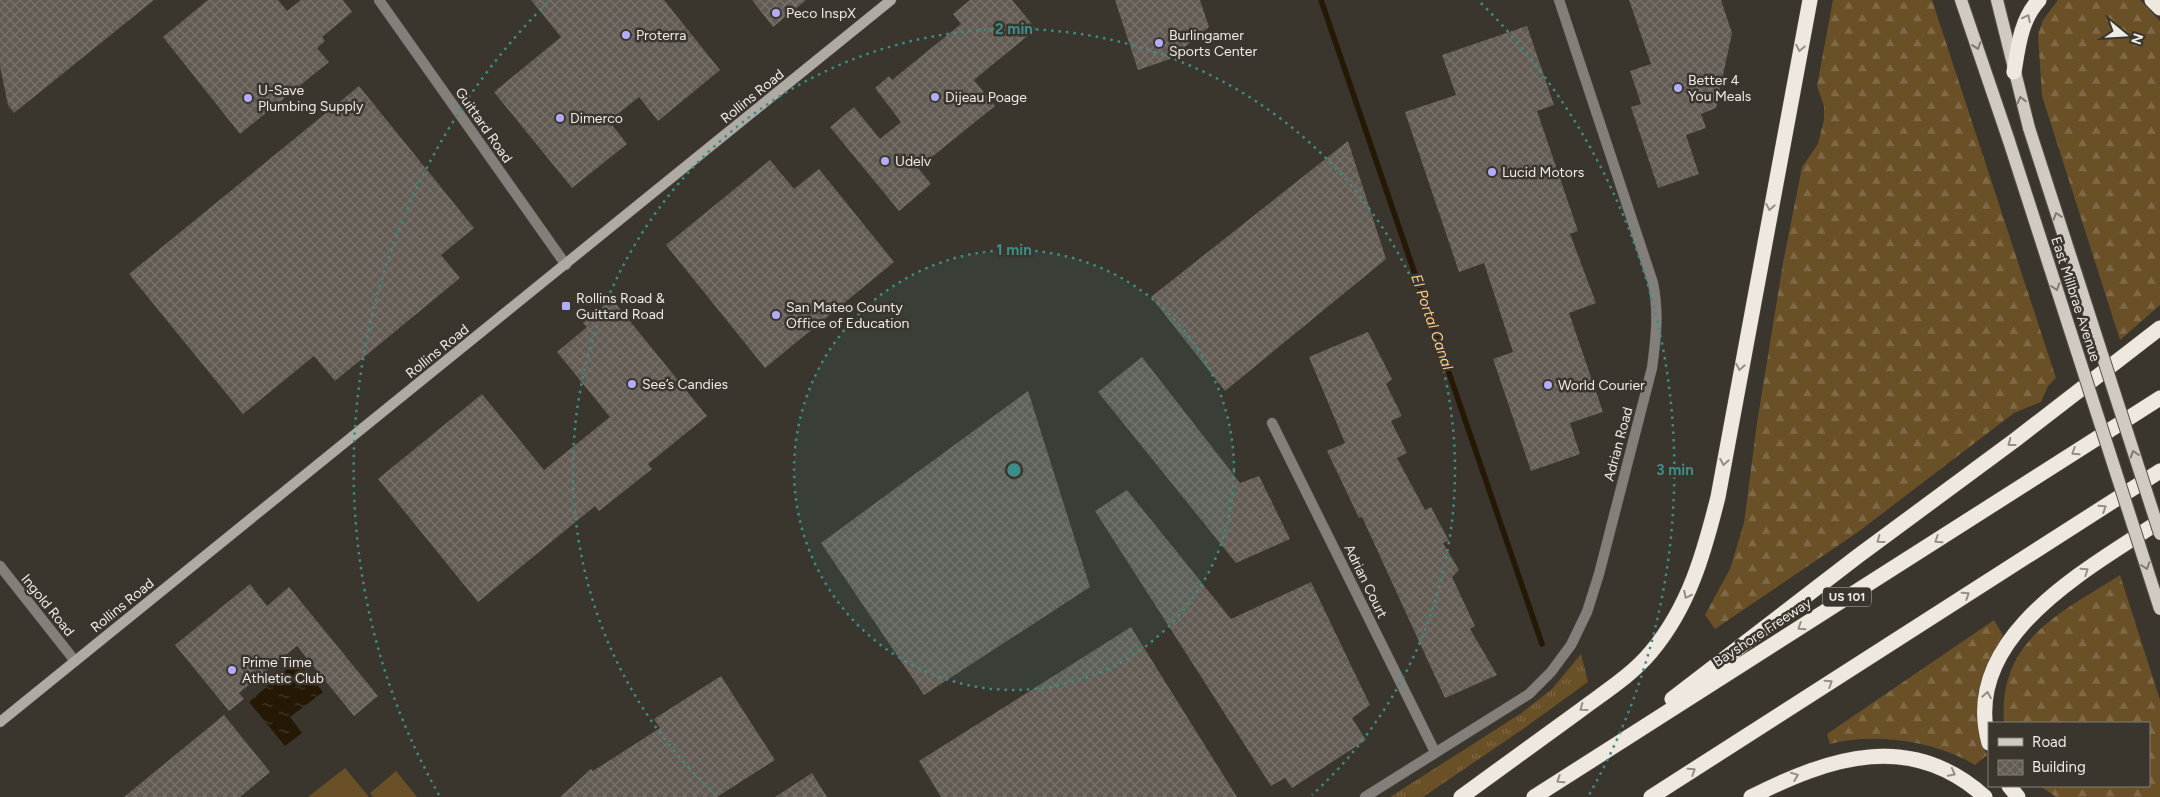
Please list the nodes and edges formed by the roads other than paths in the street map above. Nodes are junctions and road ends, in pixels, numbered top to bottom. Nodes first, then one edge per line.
1 (379, 0) edge
2 (891, 0) edge
3 (1559, 0) edge
4 (1810, 0) edge
5 (1961, 0) edge
6 (1997, 0) edge
7 (2039, 0) edge
8 (2152, 0) edge
9 (2160, 8) edge
10 (2014, 72) junction
11 (566, 265) junction
12 (2160, 328) edge
13 (2160, 398) edge
14 (1272, 423) dead end
15 (2160, 471) edge
16 (2160, 521) edge
17 (2160, 534) edge
18 (0, 566) edge
19 (2160, 609) edge
20 (76, 660) junction
21 (0, 722) edge
22 (1988, 739) edge
23 (1436, 752) junction
24 (1591, 760) junction
25 (2009, 787) edge
26 (1366, 797) edge
27 (1461, 797) edge
28 (1534, 797) edge
29 (1651, 797) edge
30 (1751, 797) edge
31 (1985, 797) edge
32 (2018, 797) edge

1 - 11 street, Guittard Road
2 - 11 main road, Rollins Road
3 - 23 street, Adrian Road
4 -> 27 highway
5 -> 19 main road, East Millbrae Avenue, bridge
6 - 10 main road, East Millbrae Avenue
10 -> 7 highway
8 - 9 highway
17 -> 10 main road, East Millbrae Avenue, bridge
11 - 20 main road, Rollins Road
12 -> 24 highway
13 -> 24 highway, Bayshore Freeway / US 101
14 - 23 street, Adrian Court
29 -> 15 highway
22 -> 16 highway
18 - 20 street, Ingold Road
20 - 21 main road, Rollins Road
23 - 26 street, Adrian Road
24 -> 28 highway, Bayshore Freeway / US 101
25 - 32 highway
30 -> 31 highway

